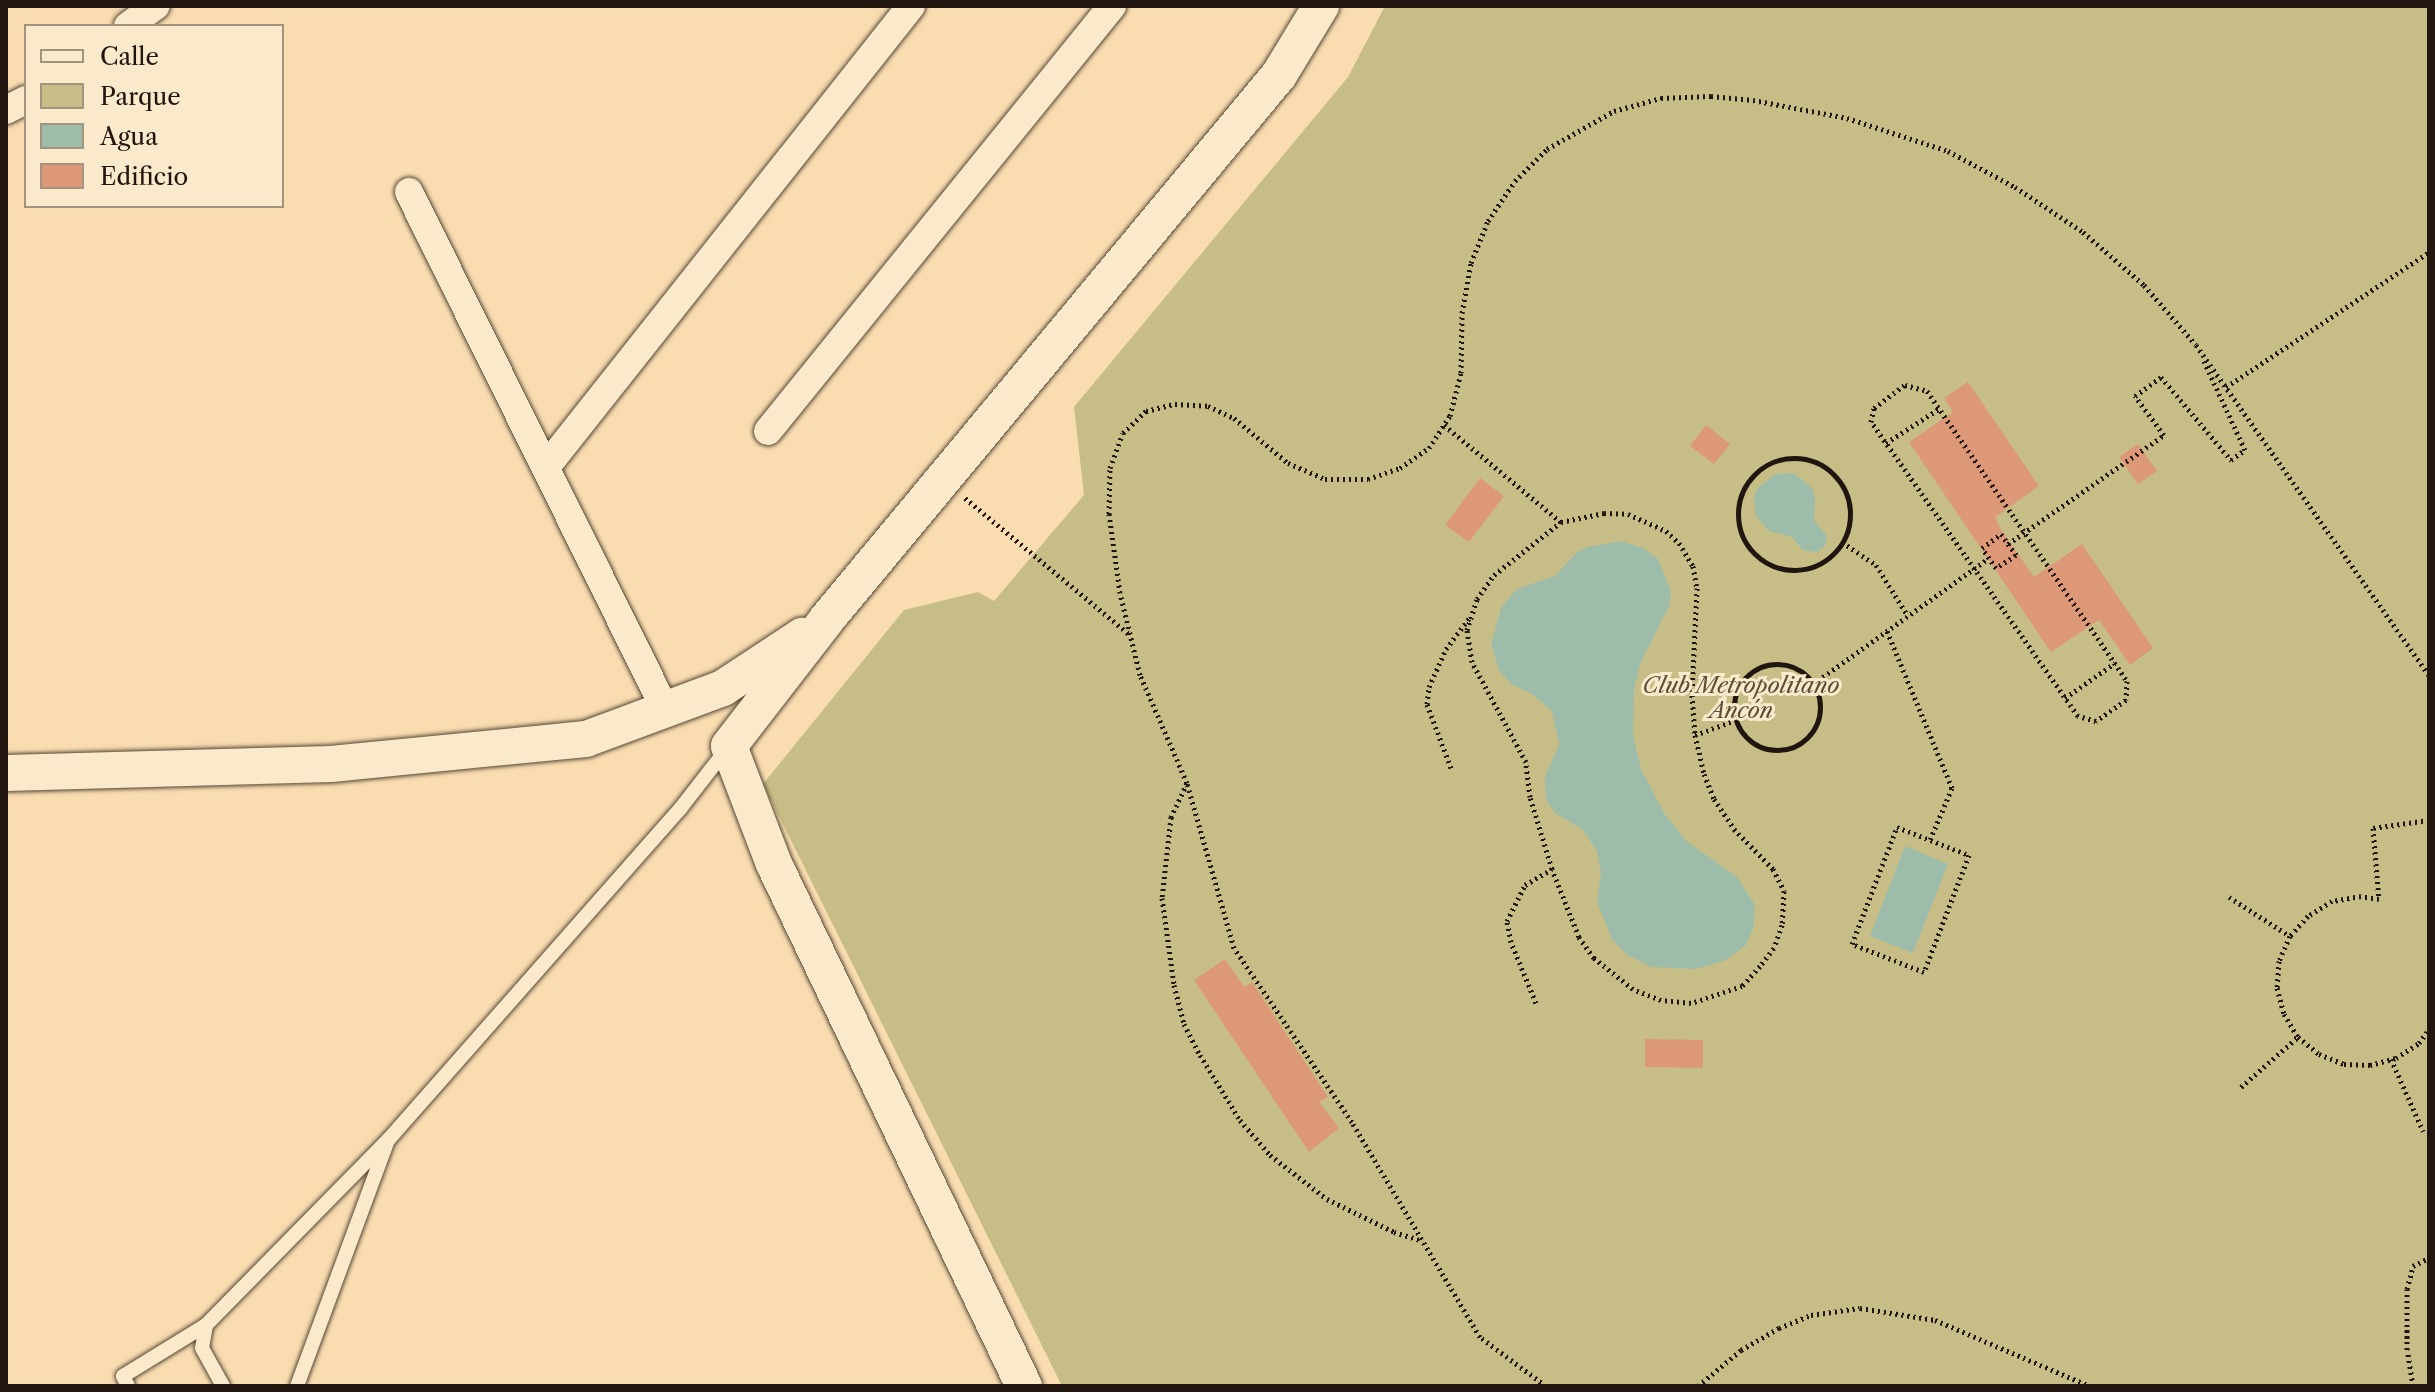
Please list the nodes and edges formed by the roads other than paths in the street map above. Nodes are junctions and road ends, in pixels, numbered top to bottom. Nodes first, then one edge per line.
1 (156, 6) edge
2 (911, 6) edge
3 (1112, 6) edge
4 (1321, 6) edge
5 (131, 24) edge
6 (24, 101) edge
7 (6, 110) edge
8 (409, 192) dead end
9 (768, 431) dead end
10 (546, 467) junction
11 (827, 619) junction
12 (665, 709) junction
13 (729, 746) junction
14 (6, 773) edge
15 (389, 1139) junction
16 (206, 1325) junction
17 (128, 1386) edge
18 (223, 1386) edge
19 (297, 1386) edge
20 (1024, 1386) edge

1 - 5 street
2 - 10 street
3 - 9 street
4 - 11 street
6 - 7 street
8 - 10 street
10 - 12 street
11 - 12 street
11 - 13 street
12 - 14 street
13 - 15 lane
13 - 20 street
15 - 16 lane
15 - 19 lane
16 - 17 lane
16 - 18 lane

